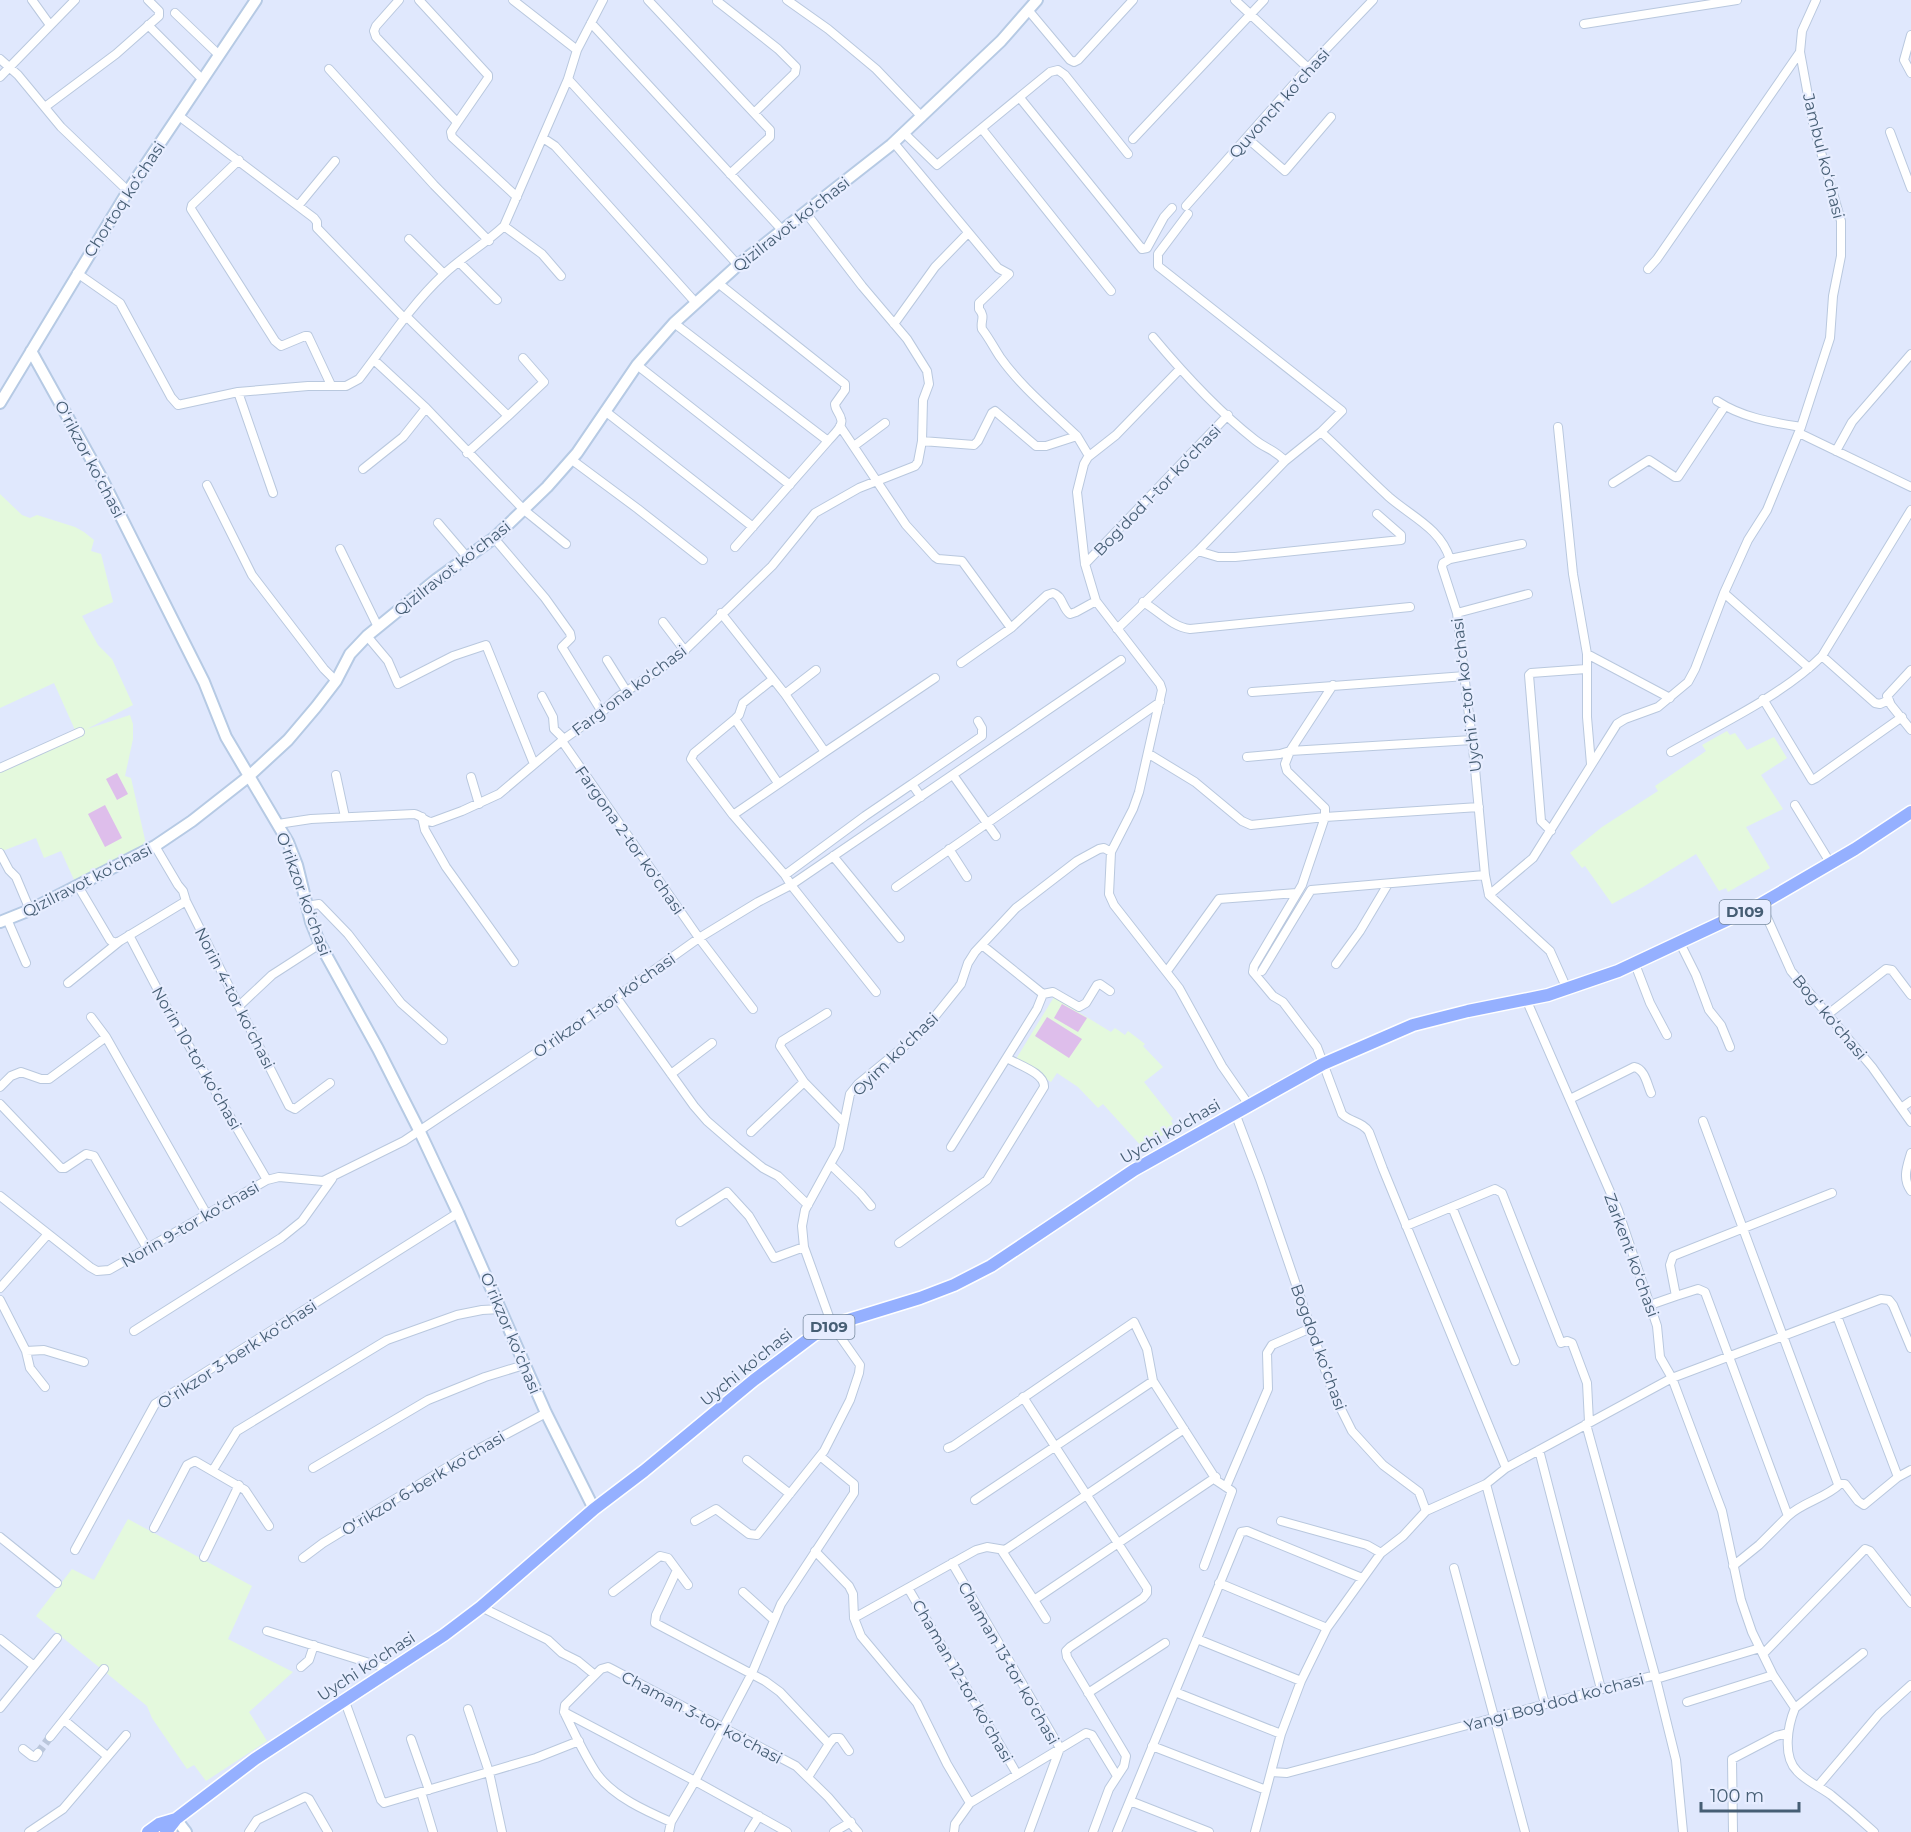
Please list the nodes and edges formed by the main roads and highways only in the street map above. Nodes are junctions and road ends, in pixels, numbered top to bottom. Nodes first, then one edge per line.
1 (256, 0) edge
2 (1037, 0) edge
3 (32, 351) junction
4 (0, 403) edge
5 (248, 777) junction
6 (1911, 812) edge
7 (4, 921) edge
8 (594, 1509) junction
9 (176, 1819) junction
10 (148, 1832) edge
11 (166, 1832) edge
12 (186, 1832) edge

1 - 3 main road, Chortoq koʻchasi
2 - 5 main road, Qizilravot koʻchasi
3 - 4 main road, Chortoq koʻchasi
3 - 5 main road, Oʻrikzor koʻchasi
5 - 7 main road, Qizilravot koʻchasi
5 - 8 main road, Oʻrikzor koʻchasi
6 - 8 main road, Uychi ko'chasi / D109
8 - 9 main road, Uychi ko'chasi / D109
9 - 10 main road, Uychi ko'chasi / D109
9 - 11 main road, Uychi ko'chasi / D109
9 - 12 main road

